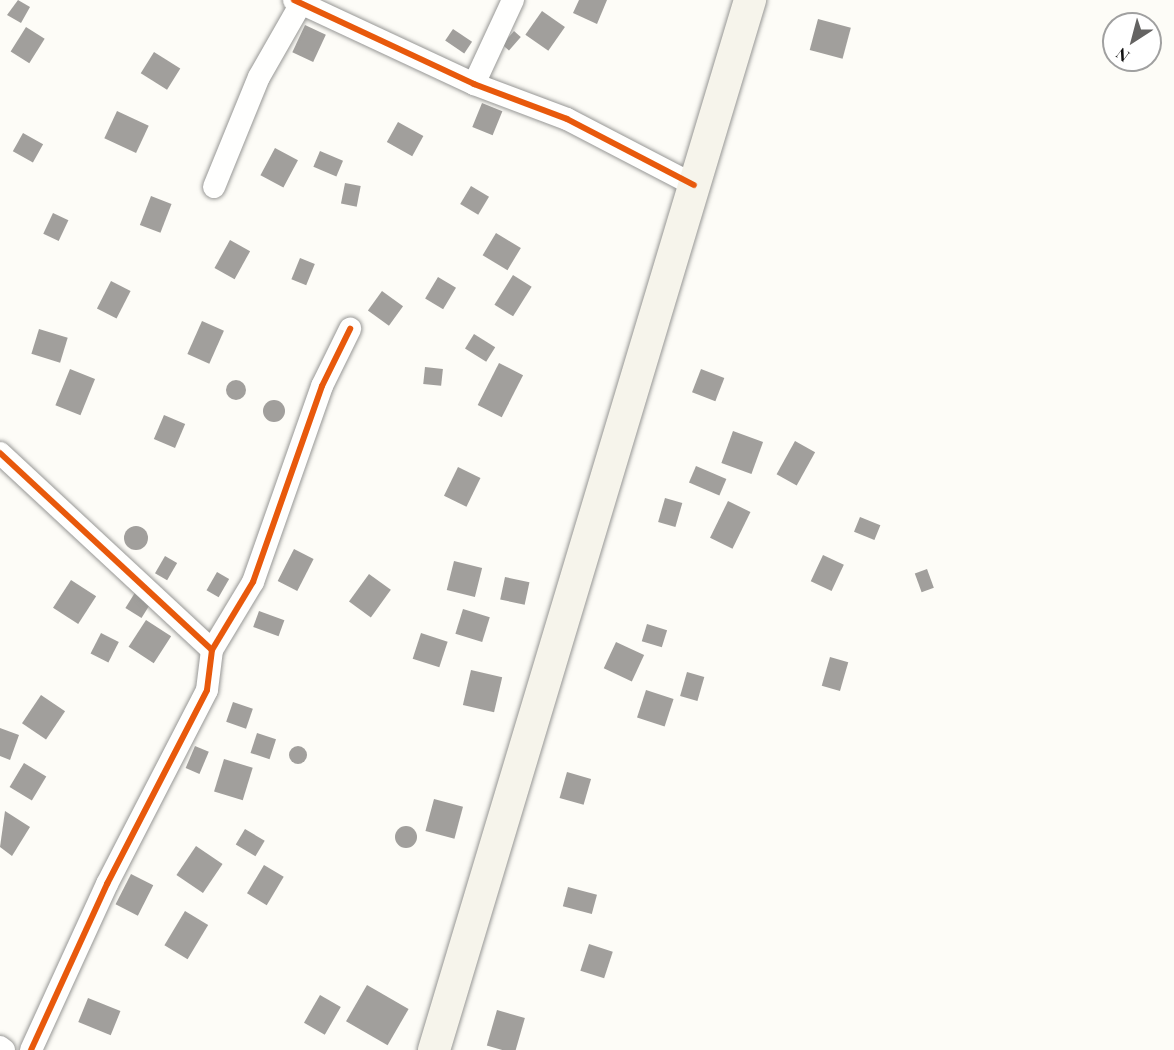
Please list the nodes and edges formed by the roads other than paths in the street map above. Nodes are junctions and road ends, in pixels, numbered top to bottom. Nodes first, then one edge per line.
1 (513, 0) edge
2 (750, 0) edge
3 (299, 1) edge
4 (474, 84) junction
5 (694, 185) junction
6 (214, 187) dead end
7 (350, 329) dead end
8 (0, 453) edge
9 (212, 650) junction
10 (0, 1047) edge
11 (4, 1050) edge
12 (31, 1050) edge
13 (434, 1050) edge

1 - 4 street
2 - 5 main road
3 - 4 street
3 - 6 street
4 - 5 street
5 - 13 main road
7 - 9 street
8 - 9 street
9 - 12 street
10 - 11 street

